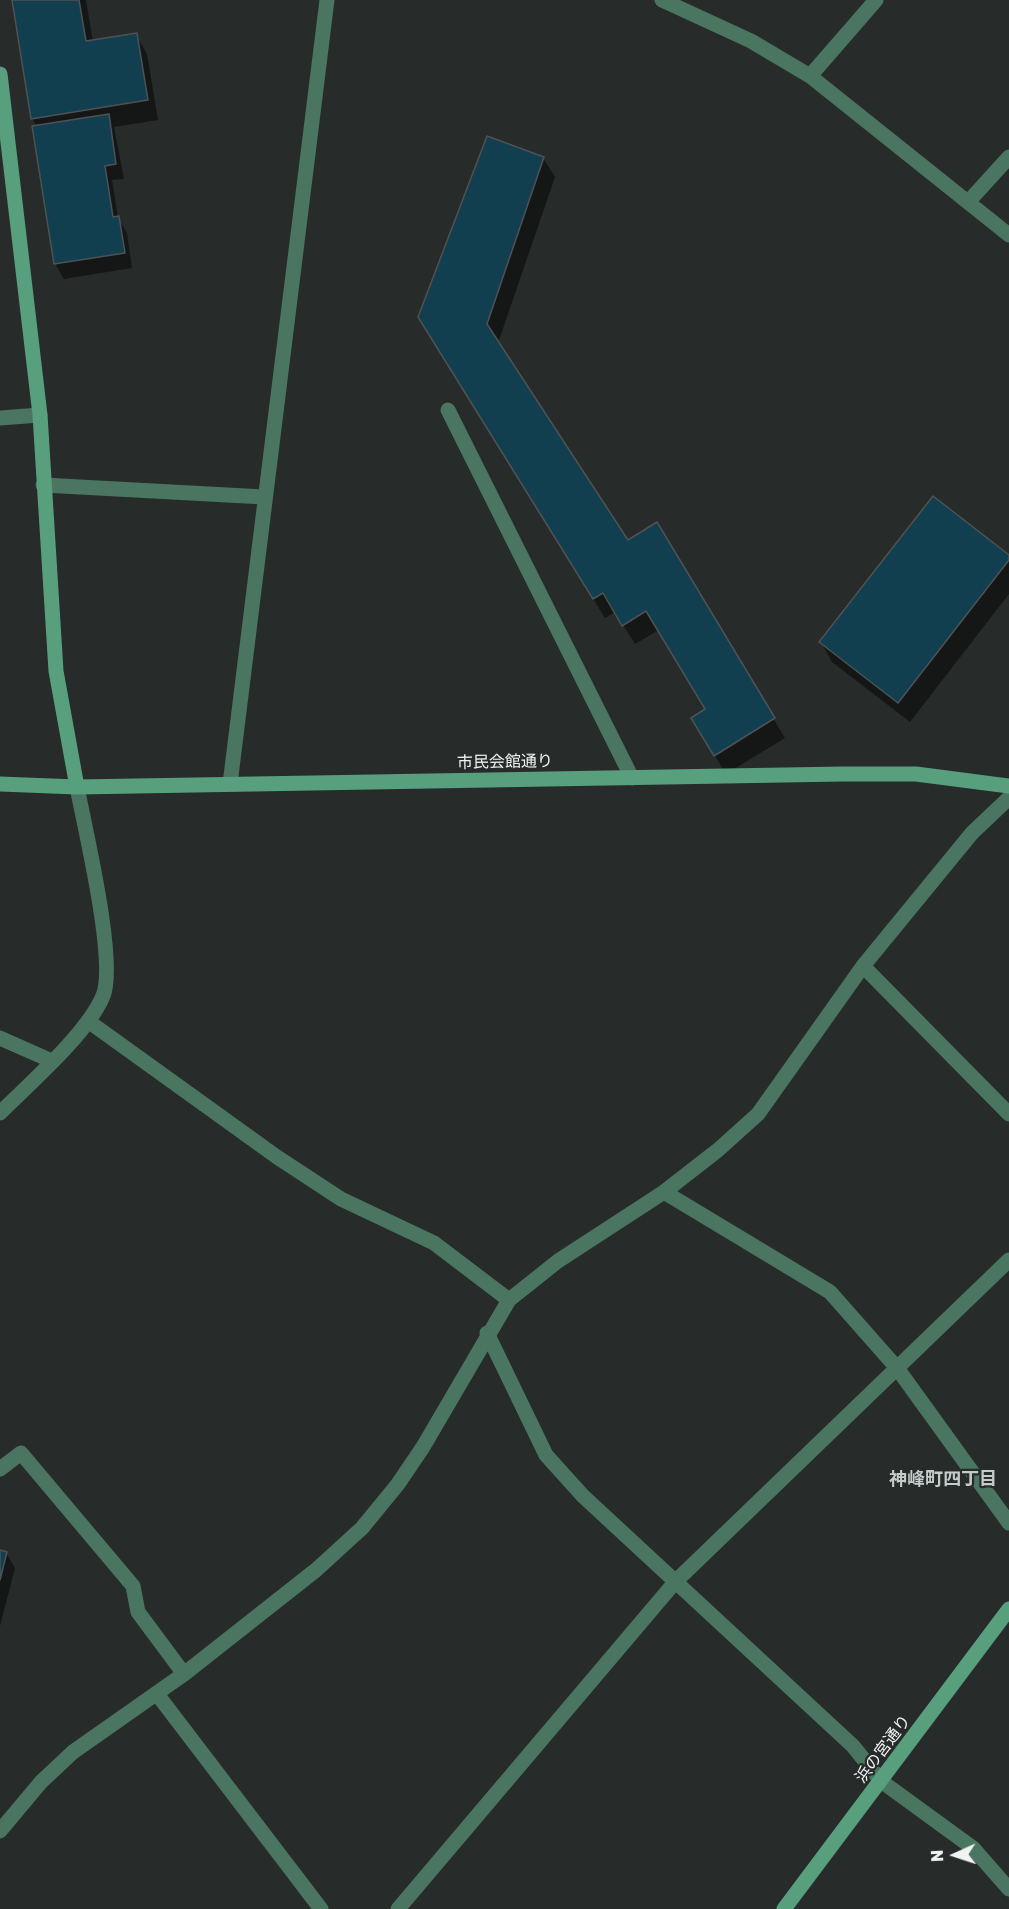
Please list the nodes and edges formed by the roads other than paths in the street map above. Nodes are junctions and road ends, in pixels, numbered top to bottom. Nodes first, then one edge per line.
1 (327, 0) edge
2 (662, 0) edge
3 (876, 0) edge
4 (0, 74) edge
5 (810, 76) junction
6 (1009, 157) edge
7 (969, 201) junction
8 (1009, 235) edge
9 (448, 410) dead end
10 (40, 415) junction
11 (0, 418) edge
12 (43, 485) junction
13 (264, 498) junction
14 (632, 778) junction
15 (230, 783) junction
16 (0, 784) edge
17 (1009, 786) edge
18 (77, 787) junction
19 (1009, 798) edge
20 (863, 966) junction
21 (88, 1021) junction
22 (0, 1038) edge
23 (52, 1060) junction
24 (0, 1113) edge
25 (1009, 1114) edge
26 (664, 1192) junction
27 (1009, 1260) edge
28 (509, 1300) junction
29 (487, 1333) junction
30 (897, 1368) junction
31 (0, 1469) edge
32 (1009, 1523) edge
33 (676, 1581) junction
34 (1009, 1609) edge
35 (184, 1674) junction
36 (157, 1694) junction
37 (881, 1781) junction
38 (0, 1831) edge
39 (1009, 1889) edge
40 (321, 1909) edge
41 (398, 1909) edge
42 (784, 1909) edge

1 - 13 street
2 - 5 street
3 - 5 street
4 - 10 street
5 - 7 street
6 - 7 street
7 - 8 street
9 - 14 street
10 - 11 street
10 - 12 street
12 - 13 street
12 - 18 street
13 - 15 street
14 - 15 street, 市民会館通り
14 - 17 street, 市民会館通り
15 - 18 street, 市民会館通り
16 - 18 street, 市民会館通り
18 - 21 street
19 - 20 street
20 - 25 street
20 - 26 street
21 - 23 street
21 - 28 street
22 - 23 street
23 - 24 street
26 - 28 street
26 - 30 street
27 - 30 street
28 - 29 street
29 - 33 street
29 - 35 street
30 - 32 street
30 - 33 street
31 - 35 street
33 - 37 street
33 - 41 street
34 - 37 street, 浜の宮通り
35 - 36 street
36 - 38 street
36 - 40 street
37 - 39 street
37 - 42 street, 浜の宮通り

